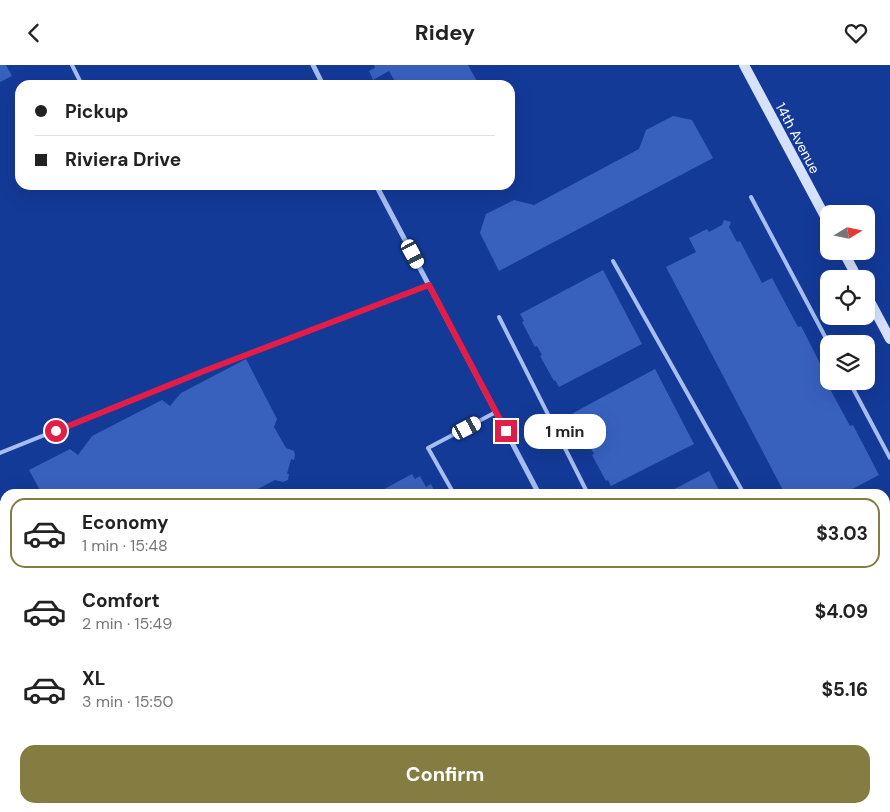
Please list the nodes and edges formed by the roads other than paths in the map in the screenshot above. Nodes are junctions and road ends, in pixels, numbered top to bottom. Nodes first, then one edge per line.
1 (72, 65) edge
2 (313, 65) edge
3 (744, 65) edge
4 (80, 80) edge
5 (321, 80) edge
6 (379, 190) edge
7 (751, 197) dead end
8 (820, 207) edge
9 (613, 261) dead end
10 (429, 285) junction
11 (875, 311) edge
12 (499, 317) dead end
13 (824, 335) edge
14 (890, 339) edge
15 (854, 390) edge
16 (496, 412) junction
17 (0, 453) edge
18 (890, 458) edge
19 (451, 489) edge
20 (536, 489) edge
21 (585, 489) edge
22 (741, 489) edge

1 - 4 lane
2 - 5 street
3 - 8 main road, 14th Avenue
6 - 10 street
7 - 13 lane
9 - 22 lane
10 - 16 street
10 - 17 lane
11 - 14 main road
12 - 21 lane
15 - 18 lane
16 - 19 lane
16 - 20 street

